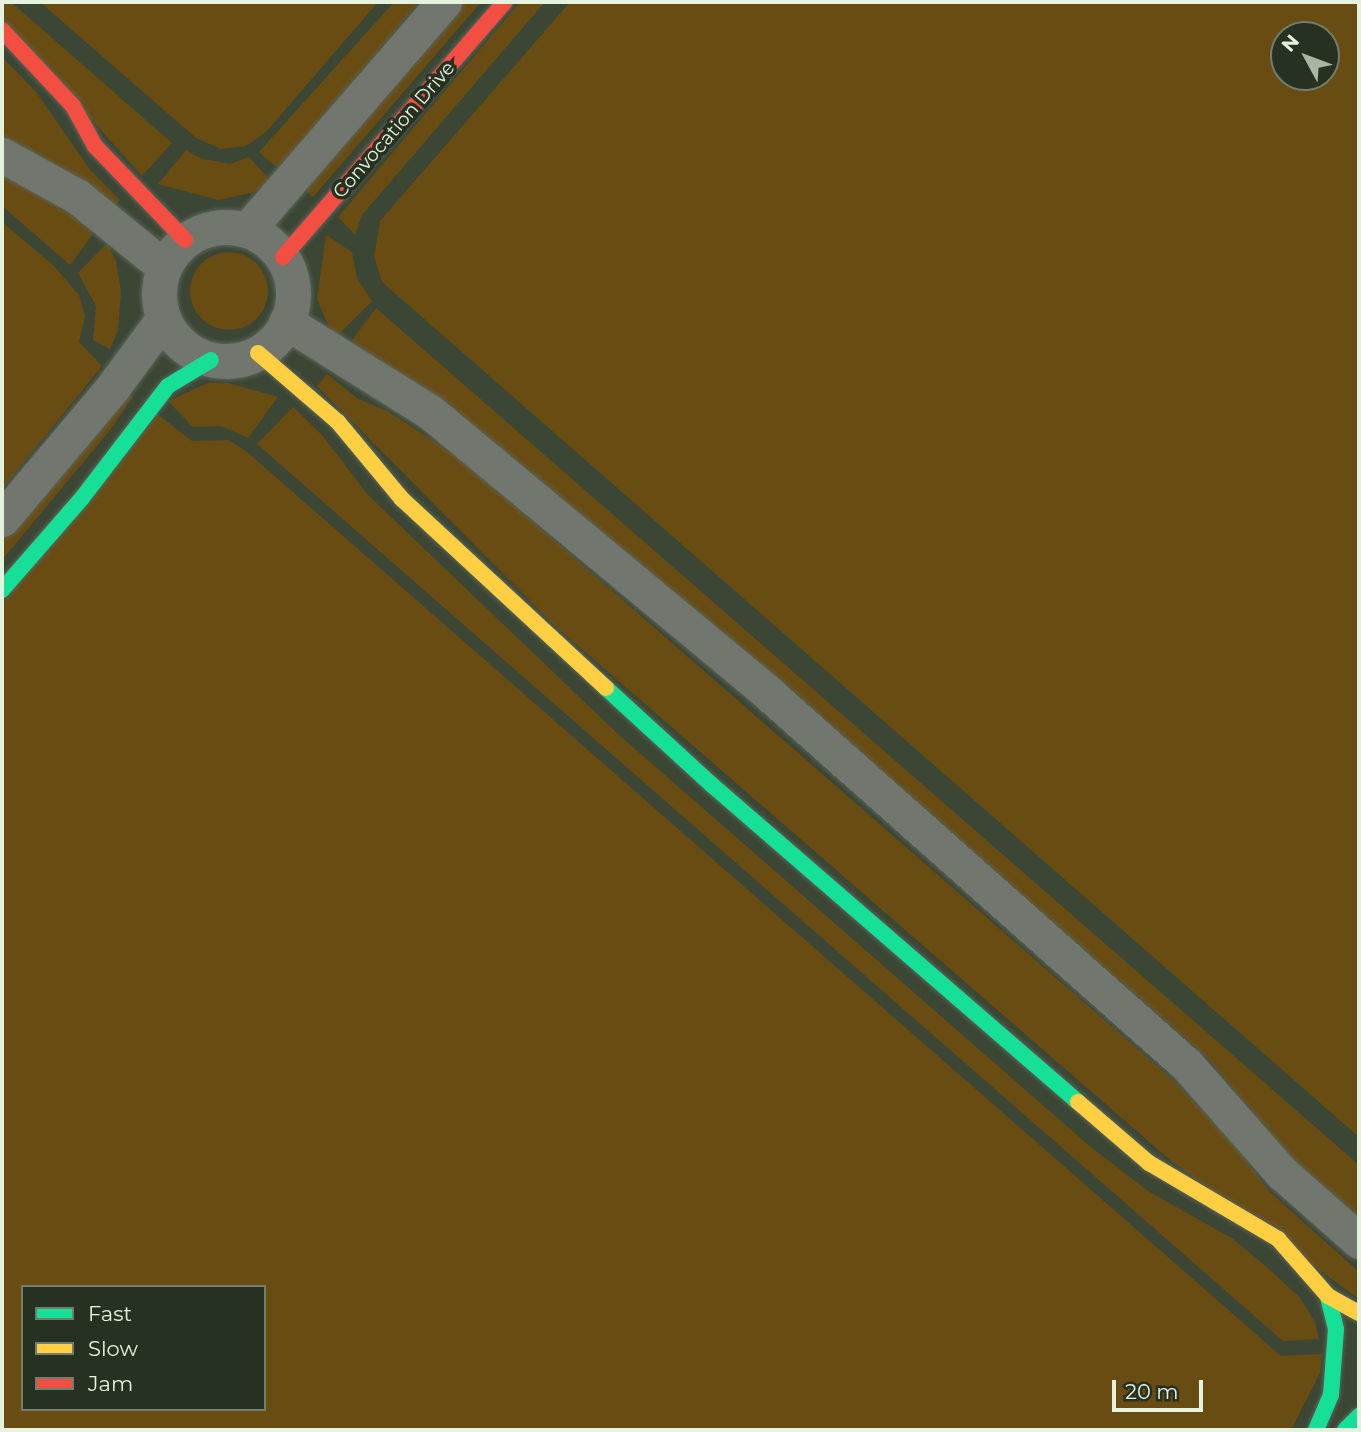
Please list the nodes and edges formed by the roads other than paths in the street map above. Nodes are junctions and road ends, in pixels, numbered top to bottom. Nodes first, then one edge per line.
1 (444, 2) edge
2 (505, 2) edge
3 (2, 30) edge
4 (2, 155) edge
5 (248, 229) junction
6 (174, 253) junction
7 (283, 257) junction
8 (163, 319) junction
9 (286, 322) junction
10 (258, 353) junction
11 (211, 360) junction
12 (2, 519) edge
13 (2, 590) edge
14 (1359, 1241) edge
15 (1328, 1296) junction
16 (1359, 1313) edge
17 (1359, 1416) edge
18 (1316, 1430) edge
19 (1345, 1430) edge

1 - 5 street
2 - 7 street, Convocation Drive
3 - 6 street
4 - 6 street
5 - 6 street
5 - 7 street
6 - 8 street
7 - 9 street
8 - 11 street
8 - 12 street
9 - 10 street
9 - 14 street
10 - 11 street
10 - 15 street
11 - 13 street
15 - 16 street
15 - 18 street
17 - 19 street

